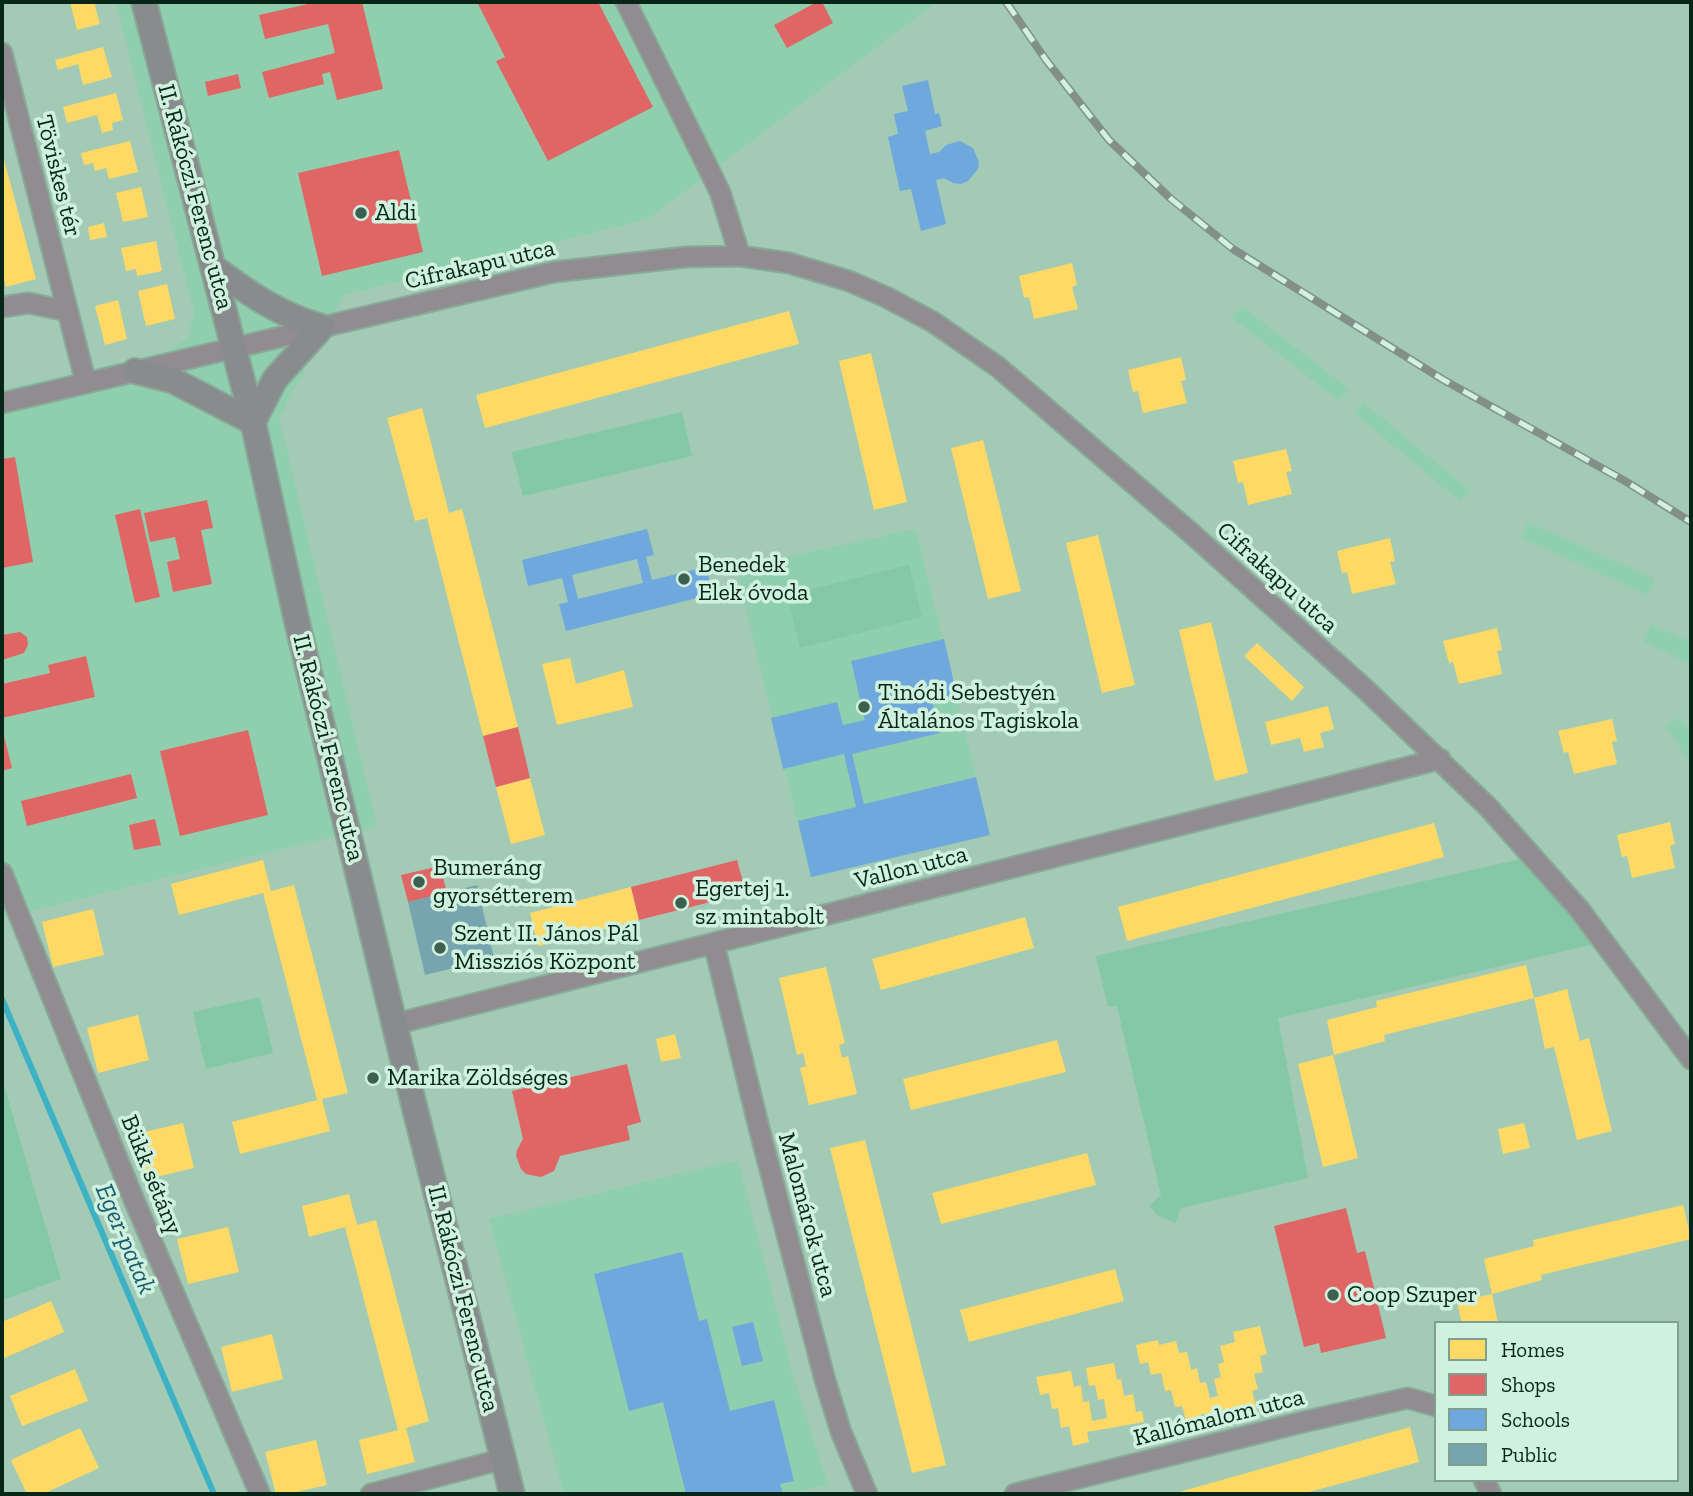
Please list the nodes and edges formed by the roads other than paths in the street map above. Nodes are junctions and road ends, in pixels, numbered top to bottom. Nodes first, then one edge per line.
1 (144, 2) edge
2 (626, 2) edge
3 (2, 53) edge
4 (740, 256) junction
5 (213, 267) junction
6 (2, 307) edge
7 (67, 311) junction
8 (322, 327) junction
9 (234, 348) junction
10 (135, 372) junction
11 (86, 383) junction
12 (2, 403) edge
13 (253, 422) junction
14 (1440, 760) junction
15 (2, 873) edge
16 (714, 944) junction
17 (395, 1024) junction
18 (1691, 1059) edge
19 (1434, 1405) edge
20 (503, 1459) junction
21 (260, 1494) edge
22 (371, 1494) edge
23 (512, 1494) edge
24 (867, 1494) edge
25 (1015, 1494) edge

1 - 5 main road, II. Rákóczi Ferenc utca
2 - 4 street
3 - 7 street, Töviskes tér
4 - 8 street, Cifrakapu utca
4 - 14 street, Cifrakapu utca
5 - 8 main road
5 - 9 main road, II. Rákóczi Ferenc utca
6 - 7 street
7 - 11 street, Töviskes tér
8 - 9 street, Cifrakapu utca
8 - 13 main road
9 - 10 street
9 - 13 main road, II. Rákóczi Ferenc utca
10 - 11 street
10 - 13 main road
11 - 12 street
13 - 17 main road, II. Rákóczi Ferenc utca
14 - 16 street, Vallon utca
14 - 18 street, Cifrakapu utca
15 - 21 street, Bükk sétány
16 - 17 street, Vallon utca
16 - 24 street, Malomárok utca
17 - 20 main road, II. Rákóczi Ferenc utca
19 - 25 street, Kallómalom utca
20 - 22 street
20 - 23 main road, II. Rákóczi Ferenc utca

